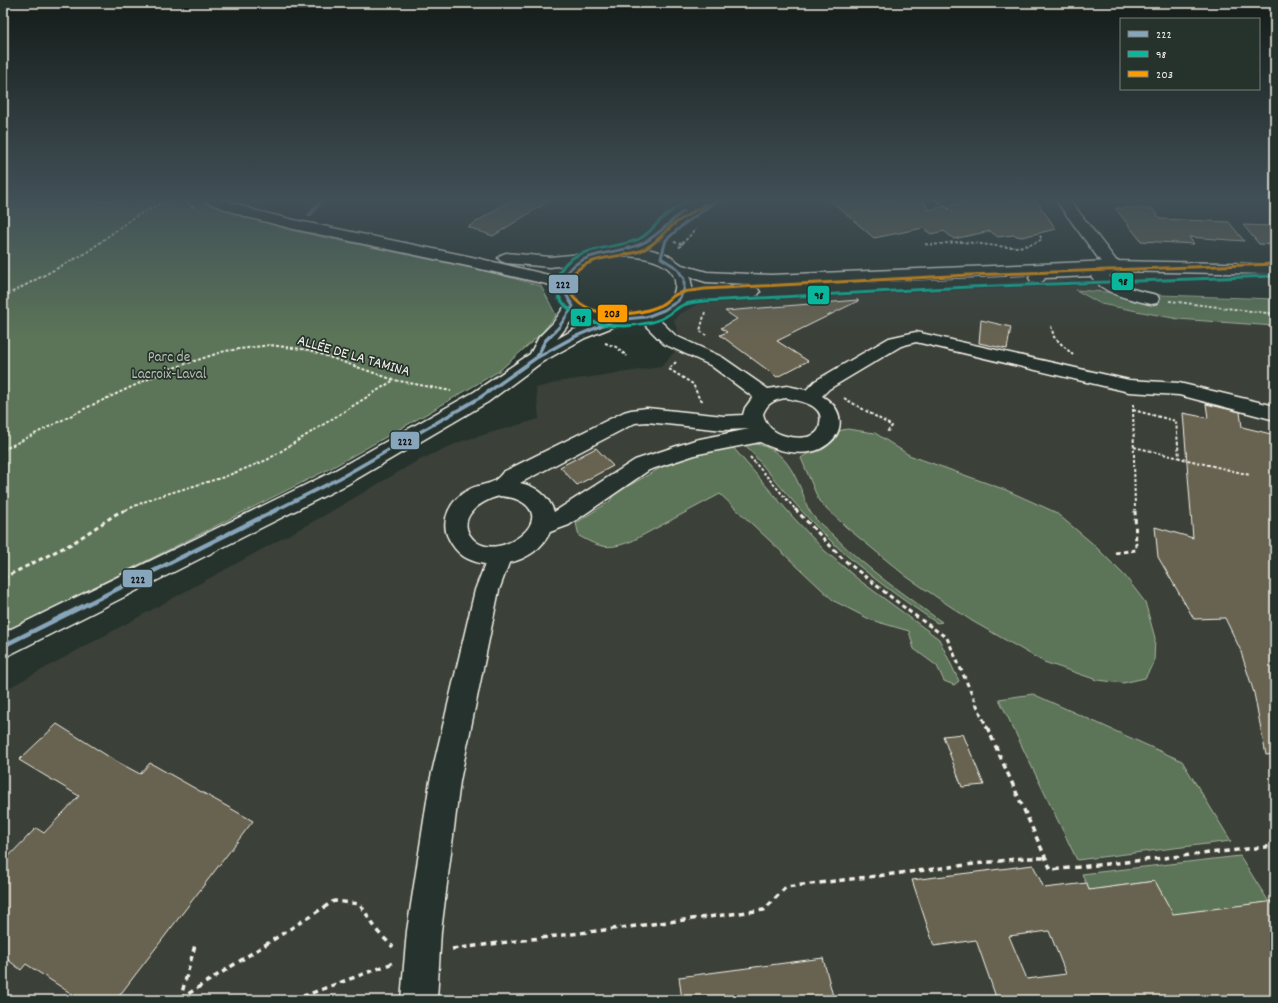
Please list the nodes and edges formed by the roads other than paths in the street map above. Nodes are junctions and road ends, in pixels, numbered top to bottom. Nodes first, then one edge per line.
1 (397, 246) edge
2 (415, 246) edge
3 (637, 246) edge
4 (665, 246) edge
5 (1097, 246) edge
6 (620, 251) junction
7 (662, 258) junction
8 (584, 259) junction
9 (1112, 266) junction
10 (677, 268) junction
11 (1275, 269) edge
12 (1099, 276) junction
13 (1037, 278) junction
14 (562, 283) junction
15 (1151, 299) road end
16 (678, 301) junction
17 (573, 306) junction
18 (646, 317) junction
19 (615, 320) junction
20 (536, 358) junction
21 (816, 391) junction
22 (766, 397) junction
23 (1275, 413) edge
24 (759, 427) junction
25 (732, 431) junction
26 (500, 488) junction
27 (543, 525) junction
28 (500, 556) junction
29 (3, 646) edge
30 (419, 1000) edge

1 - 14 main road
2 - 8 main road
3 - 6 main road
4 - 7 main road
5 - 9 main road
6 - 7 main road
6 - 8 main road
7 - 10 main road
8 - 14 main road
9 - 10 main road
9 - 11 main road
9 - 13 main road
10 - 16 main road
11 - 12 main road
12 - 13 main road
12 - 15 main road
13 - 16 main road
14 - 17 main road
16 - 18 main road
17 - 19 main road
17 - 20 main road
18 - 19 main road
18 - 22 main road
19 - 20 main road
20 - 29 main road
21 - 22 main road
21 - 23 main road
21 - 24 main road
22 - 24 main road
24 - 25 main road
25 - 26 main road
25 - 27 main road
26 - 27 main road
26 - 28 main road
27 - 28 main road
28 - 30 main road

